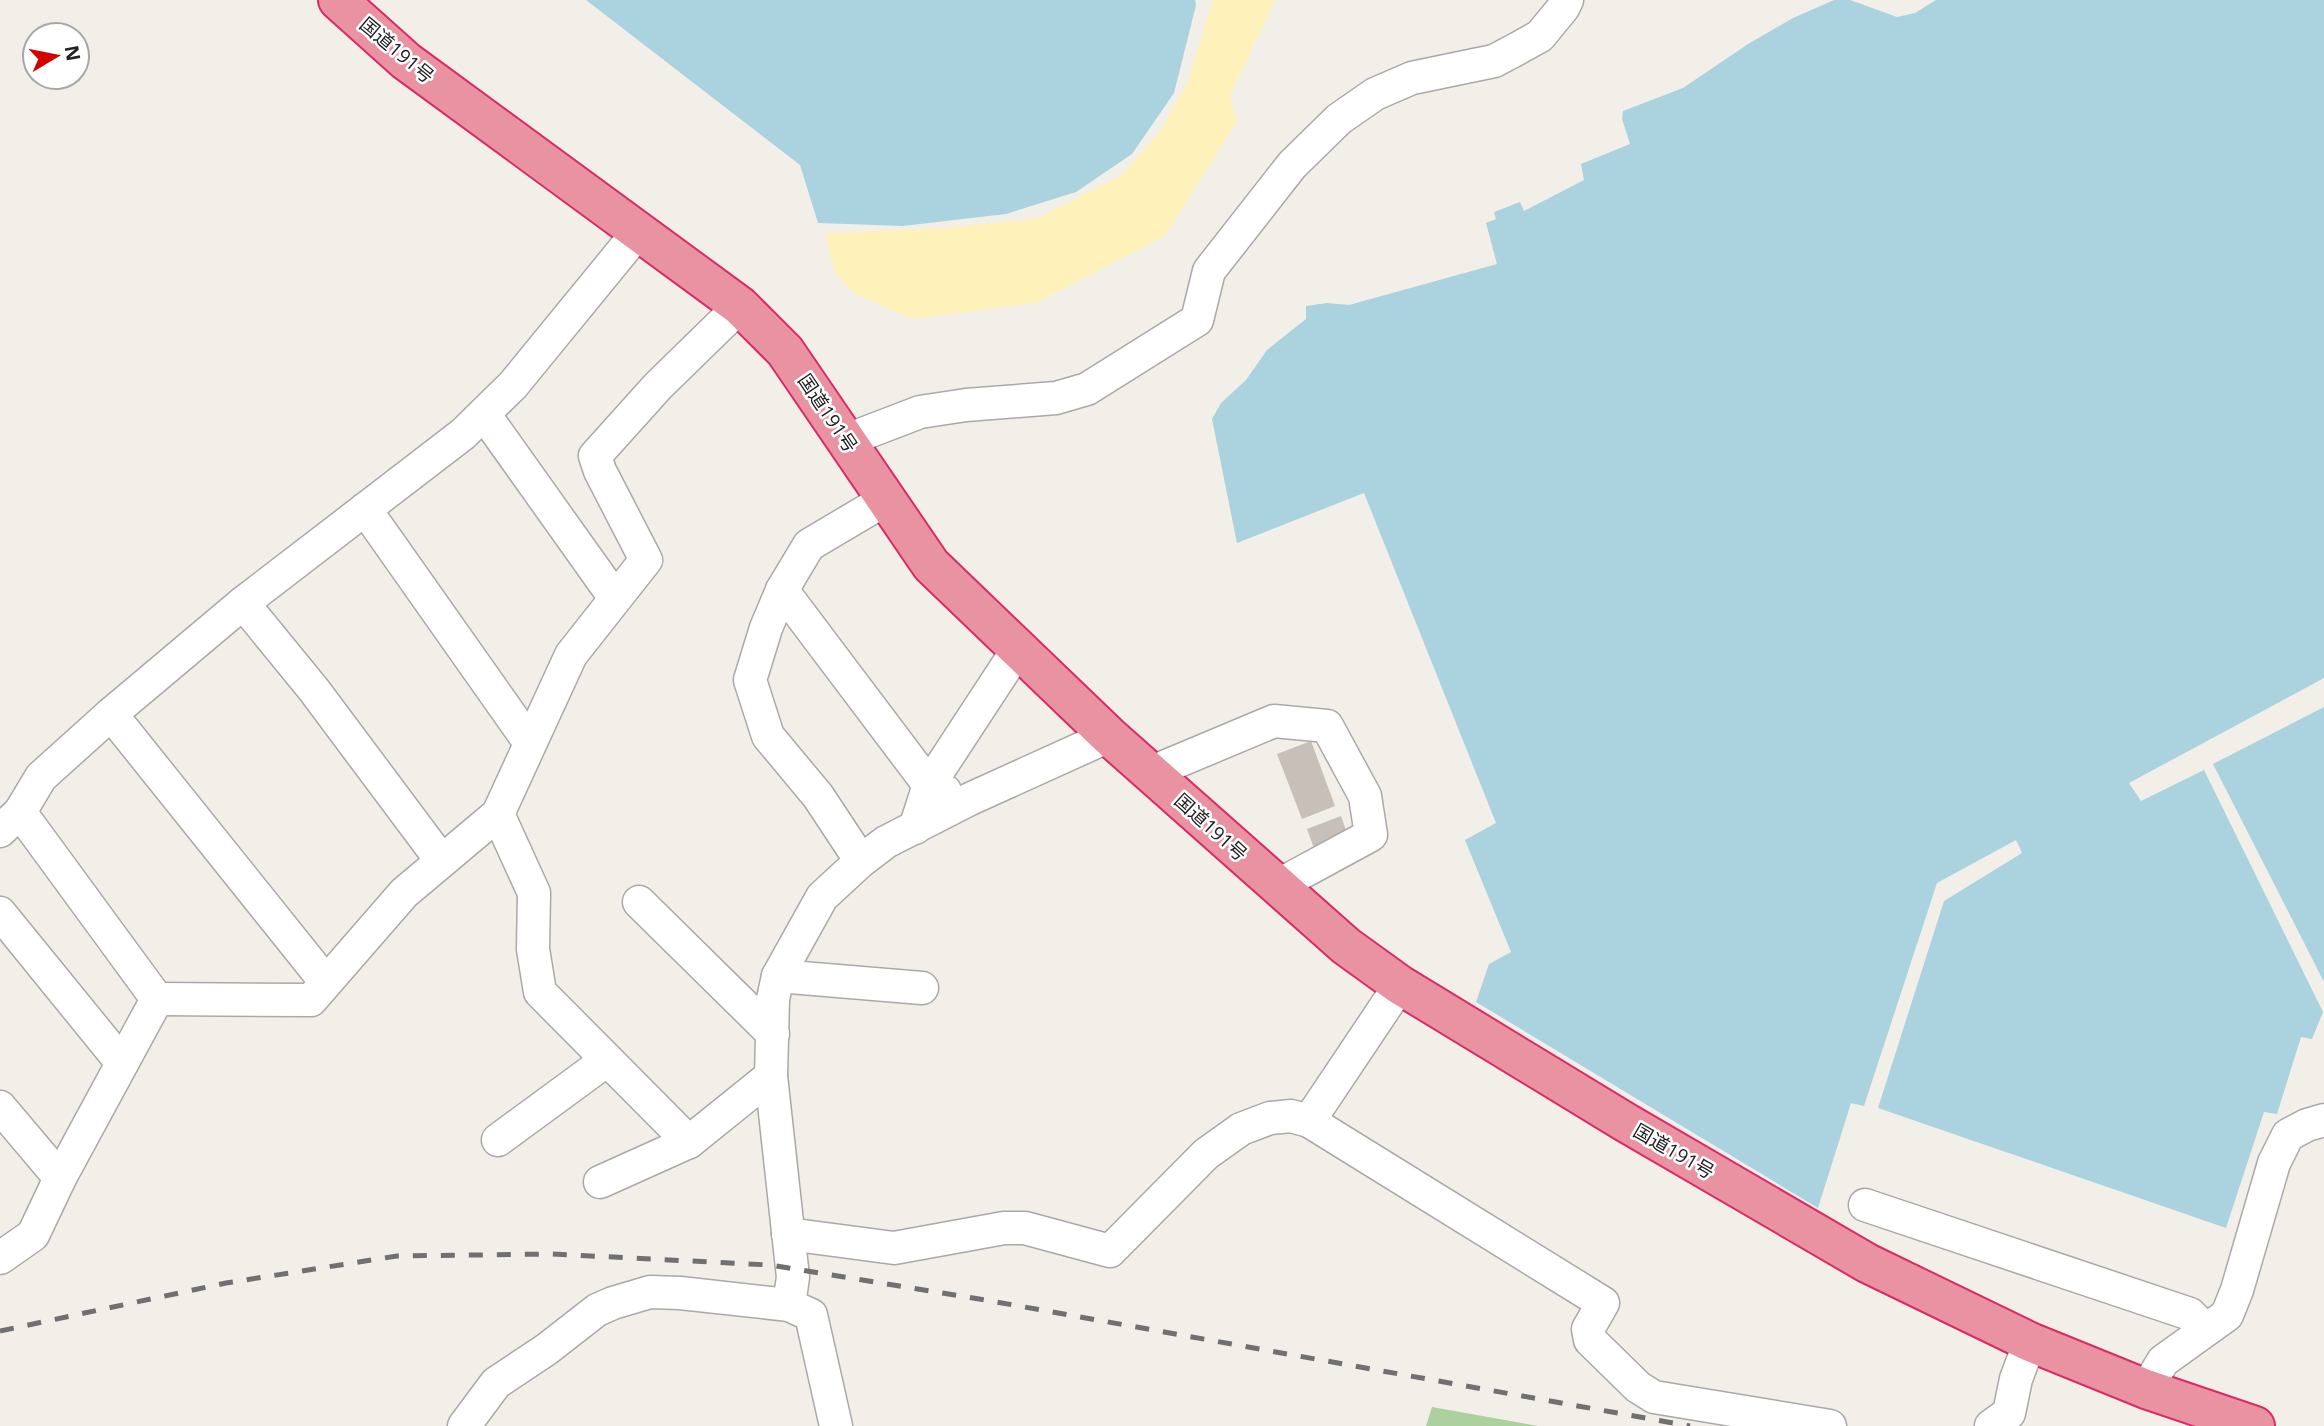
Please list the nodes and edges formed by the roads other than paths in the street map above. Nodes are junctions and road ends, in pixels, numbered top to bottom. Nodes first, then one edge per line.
1 (338, 0) edge
2 (1567, 0) edge
3 (639, 231) junction
4 (740, 306) junction
5 (484, 414) junction
6 (848, 440) junction
7 (885, 500) junction
8 (365, 509) junction
9 (782, 590) junction
10 (615, 598) junction
11 (243, 603) junction
12 (1018, 649) junction
13 (111, 714) junction
14 (1109, 736) junction
15 (530, 743) junction
16 (1150, 773) junction
17 (929, 785) junction
18 (970, 799) junction
19 (498, 814) junction
20 (10, 821) edge
21 (915, 828) junction
22 (441, 860) junction
23 (861, 861) junction
24 (1277, 886) junction
25 (639, 902) dead end
26 (0, 913) edge
27 (778, 975) junction
28 (325, 981) junction
29 (1400, 985) junction
30 (922, 988) dead end
31 (157, 999) junction
32 (772, 1034) junction
33 (607, 1060) junction
34 (122, 1063) junction
35 (771, 1076) junction
36 (0, 1107) edge
37 (2324, 1120) edge
38 (1309, 1121) junction
39 (498, 1140) dead end
40 (689, 1142) junction
41 (60, 1178) junction
42 (600, 1182) dead end
43 (1865, 1205) dead end
44 (788, 1234) junction
45 (0, 1258) edge
46 (789, 1305) junction
47 (2205, 1330) junction
48 (2030, 1342) junction
49 (2147, 1389) junction
50 (2002, 1422) edge
51 (464, 1426) edge
52 (836, 1426) edge
53 (1830, 1426) edge
54 (2255, 1426) edge

1 - 3 highway, 国道191号
2 - 6 street
3 - 4 highway, 国道191号
3 - 5 street
4 - 6 highway, 国道191号
4 - 10 street
5 - 8 street
5 - 10 street
6 - 7 highway, 国道191号
7 - 9 street
7 - 12 highway, 国道191号
8 - 11 street
8 - 15 street
9 - 17 street
9 - 23 street
10 - 15 street
11 - 13 street
11 - 22 street
12 - 14 highway, 国道191号
12 - 17 street
13 - 20 street
13 - 28 street
14 - 16 highway, 国道191号
14 - 18 street
15 - 19 street
16 - 24 highway, 国道191号
16 - 24 street
17 - 18 street
17 - 21 street
18 - 21 street
19 - 22 street
19 - 33 street
20 - 31 street
21 - 23 street
22 - 28 street
23 - 27 street
24 - 29 highway, 国道191号
25 - 32 street
26 - 34 street
27 - 30 street
27 - 32 street
28 - 31 street
29 - 38 street
29 - 48 highway, 国道191号
31 - 34 street
32 - 35 street
33 - 39 street
33 - 40 street
34 - 41 street
35 - 40 street
35 - 44 street
36 - 41 street
37 - 47 street
38 - 44 street
38 - 53 street
40 - 42 street
41 - 45 street
43 - 47 street
44 - 46 street
46 - 51 street
46 - 52 street
47 - 49 street
48 - 49 highway, 国道191号
48 - 50 street
49 - 54 highway, 国道191号

